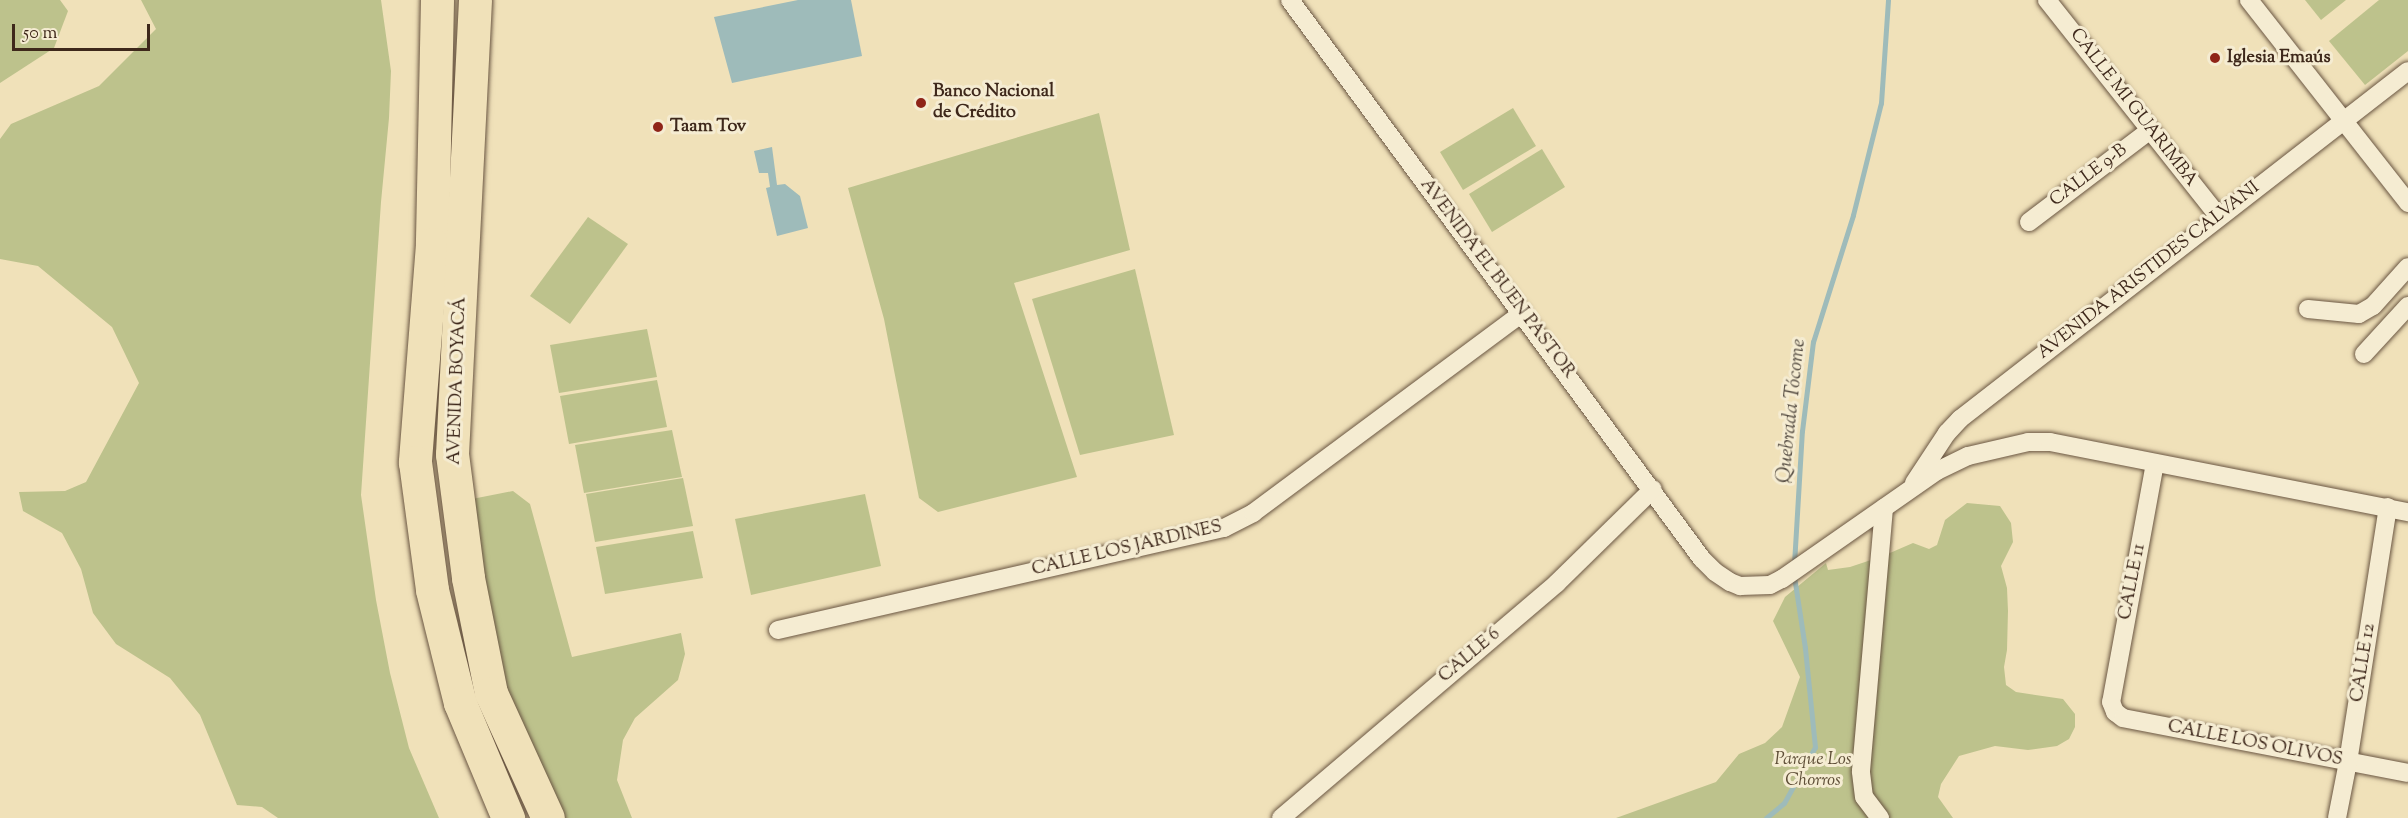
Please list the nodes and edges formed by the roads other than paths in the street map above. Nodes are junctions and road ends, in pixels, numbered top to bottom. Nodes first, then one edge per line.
1 (436, 0) edge
2 (475, 0) edge
3 (1290, 0) edge
4 (2047, 0) edge
5 (2249, 0) edge
6 (2408, 71) edge
7 (2343, 121) junction
8 (2150, 130) junction
9 (2408, 203) edge
10 (2218, 216) junction
11 (2029, 222) dead end
12 (2408, 267) edge
13 (2408, 306) edge
14 (2307, 309) dead end
15 (1522, 313) junction
16 (2364, 354) dead end
17 (2156, 463) junction
18 (1653, 489) junction
19 (1909, 490) junction
20 (2388, 507) junction
21 (1884, 508) junction
22 (2408, 512) edge
23 (778, 630) dead end
24 (2111, 702) joint
25 (2348, 762) junction
26 (2408, 773) edge
27 (508, 818) edge
28 (548, 818) edge
29 (1281, 818) edge
30 (1880, 818) edge
31 (2337, 818) edge

1 - 27 highway, AVENIDA BOYACÁ
2 - 28 highway, AVENIDA BOYACÁ
3 - 15 street, AVENIDA EL BUEN PASTOR
4 - 8 street, CALLE MI GUARIMBA
5 - 7 street
6 - 7 street, AVENIDA ARISTIDES CALVANI
7 - 9 street
7 - 10 street, AVENIDA ARISTIDES CALVANI
8 - 10 street, CALLE MI GUARIMBA
8 - 11 street, CALLE 9-B
10 - 19 street, AVENIDA ARISTIDES CALVANI
12 - 14 street
13 - 16 street
15 - 18 street, AVENIDA EL BUEN PASTOR
15 - 23 street, CALLE LOS JARDINES
17 - 19 street
17 - 20 street
17 - 24 street, CALLE 11
18 - 21 street, AVENIDA EL BUEN PASTOR
18 - 29 street, CALLE 6
19 - 21 street, AVENIDA EL BUEN PASTOR
20 - 22 street
20 - 25 street, CALLE 12
21 - 30 street
24 - 25 street, CALLE LOS OLIVOS
25 - 26 street, CALLE LOS OLIVOS
25 - 31 street, CALLE 12

